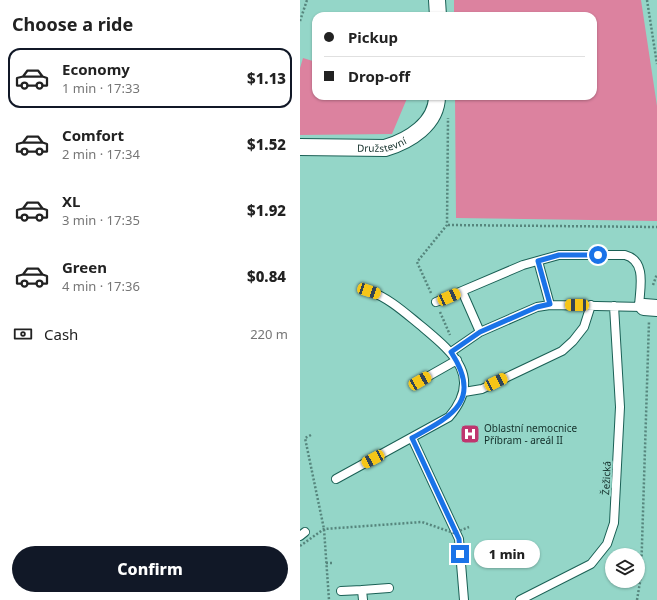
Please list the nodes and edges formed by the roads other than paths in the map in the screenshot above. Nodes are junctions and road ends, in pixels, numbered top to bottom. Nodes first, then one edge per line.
1 (437, 0) edge
2 (438, 12) edge
3 (436, 100) edge
4 (300, 148) edge
5 (538, 261) junction
6 (369, 291) dead end
7 (462, 291) junction
8 (436, 302) road end
9 (550, 304) junction
10 (591, 305) junction
11 (614, 306) junction
12 (648, 308) edge
13 (480, 332) junction
14 (453, 350) junction
15 (457, 360) junction
16 (420, 381) dead end
17 (464, 392) junction
18 (412, 438) junction
19 (336, 479) dead end
20 (389, 588) dead end
21 (362, 590) junction
22 (341, 591) dead end
23 (363, 600) edge
24 (464, 600) edge
25 (520, 600) edge

1 - 2 street
3 - 4 street, Družstevní
5 - 7 lane
5 - 9 lane
5 - 12 lane
6 - 14 lane
7 - 8 lane
7 - 13 lane
9 - 10 lane
9 - 13 lane
10 - 11 lane
10 - 17 lane
11 - 12 lane
11 - 25 lane, Žežická
13 - 14 lane
14 - 15 lane
15 - 16 lane
15 - 17 lane
17 - 18 lane
18 - 19 lane
18 - 24 lane
20 - 21 lane
21 - 22 lane
21 - 23 lane

